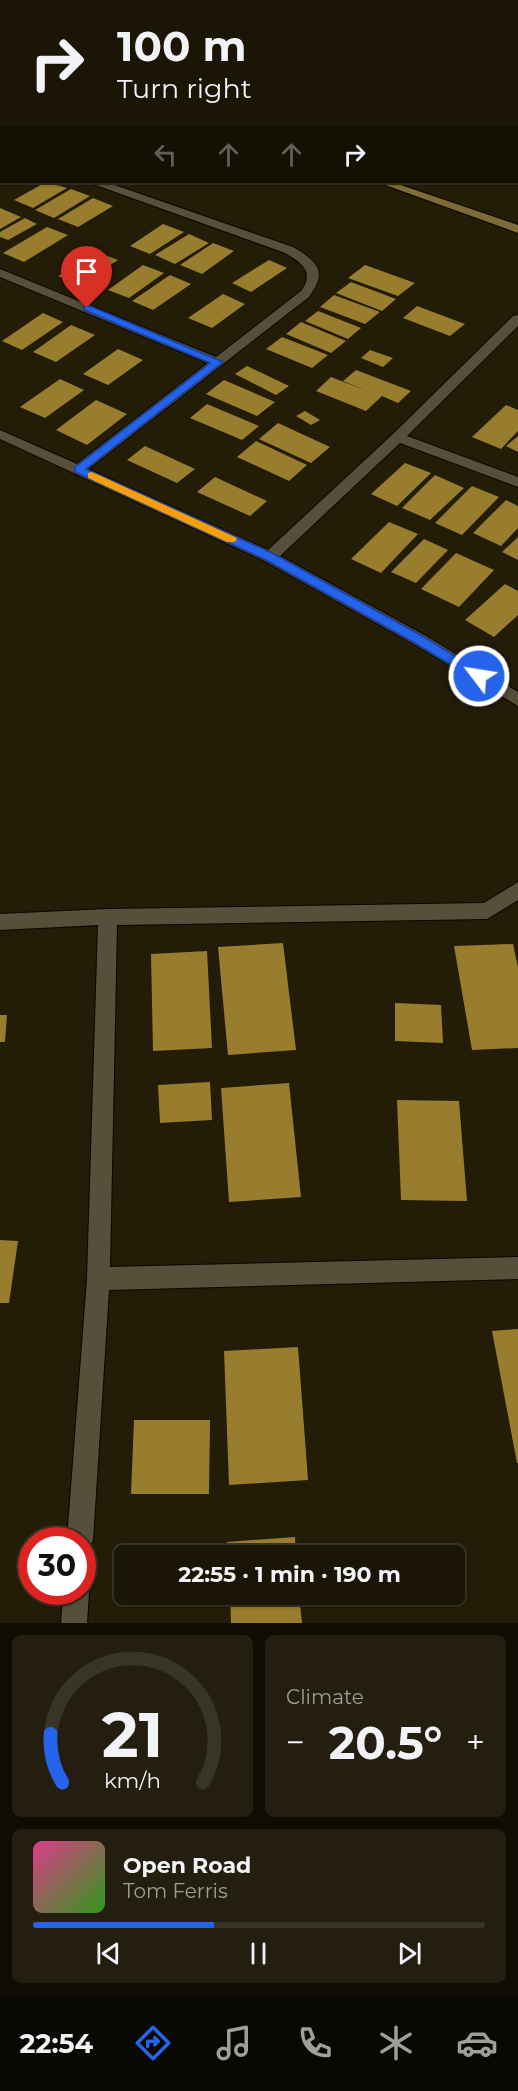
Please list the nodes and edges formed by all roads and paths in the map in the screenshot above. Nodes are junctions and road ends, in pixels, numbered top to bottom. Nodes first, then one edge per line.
1 (100, 183) edge
2 (386, 183) edge
3 (518, 229) edge
4 (0, 273) edge
5 (518, 319) edge
6 (218, 362) junction
7 (0, 434) edge
8 (398, 437) junction
9 (79, 469) junction
10 (518, 482) edge
11 (270, 557) junction
12 (518, 700) edge
13 (518, 890) edge
14 (108, 917) junction
15 (0, 922) edge
16 (518, 1268) edge
17 (98, 1279) junction
18 (81, 1527) edge
19 (75, 1605) edge
20 (74, 1623) edge

1 - 6 street
2 - 3 main road
4 - 6 street
5 - 8 street
6 - 9 street
7 - 9 street
8 - 10 street
8 - 11 street
9 - 11 street
11 - 12 street
13 - 14 street
14 - 15 street
14 - 17 street
16 - 17 street
17 - 18 street
19 - 20 street

